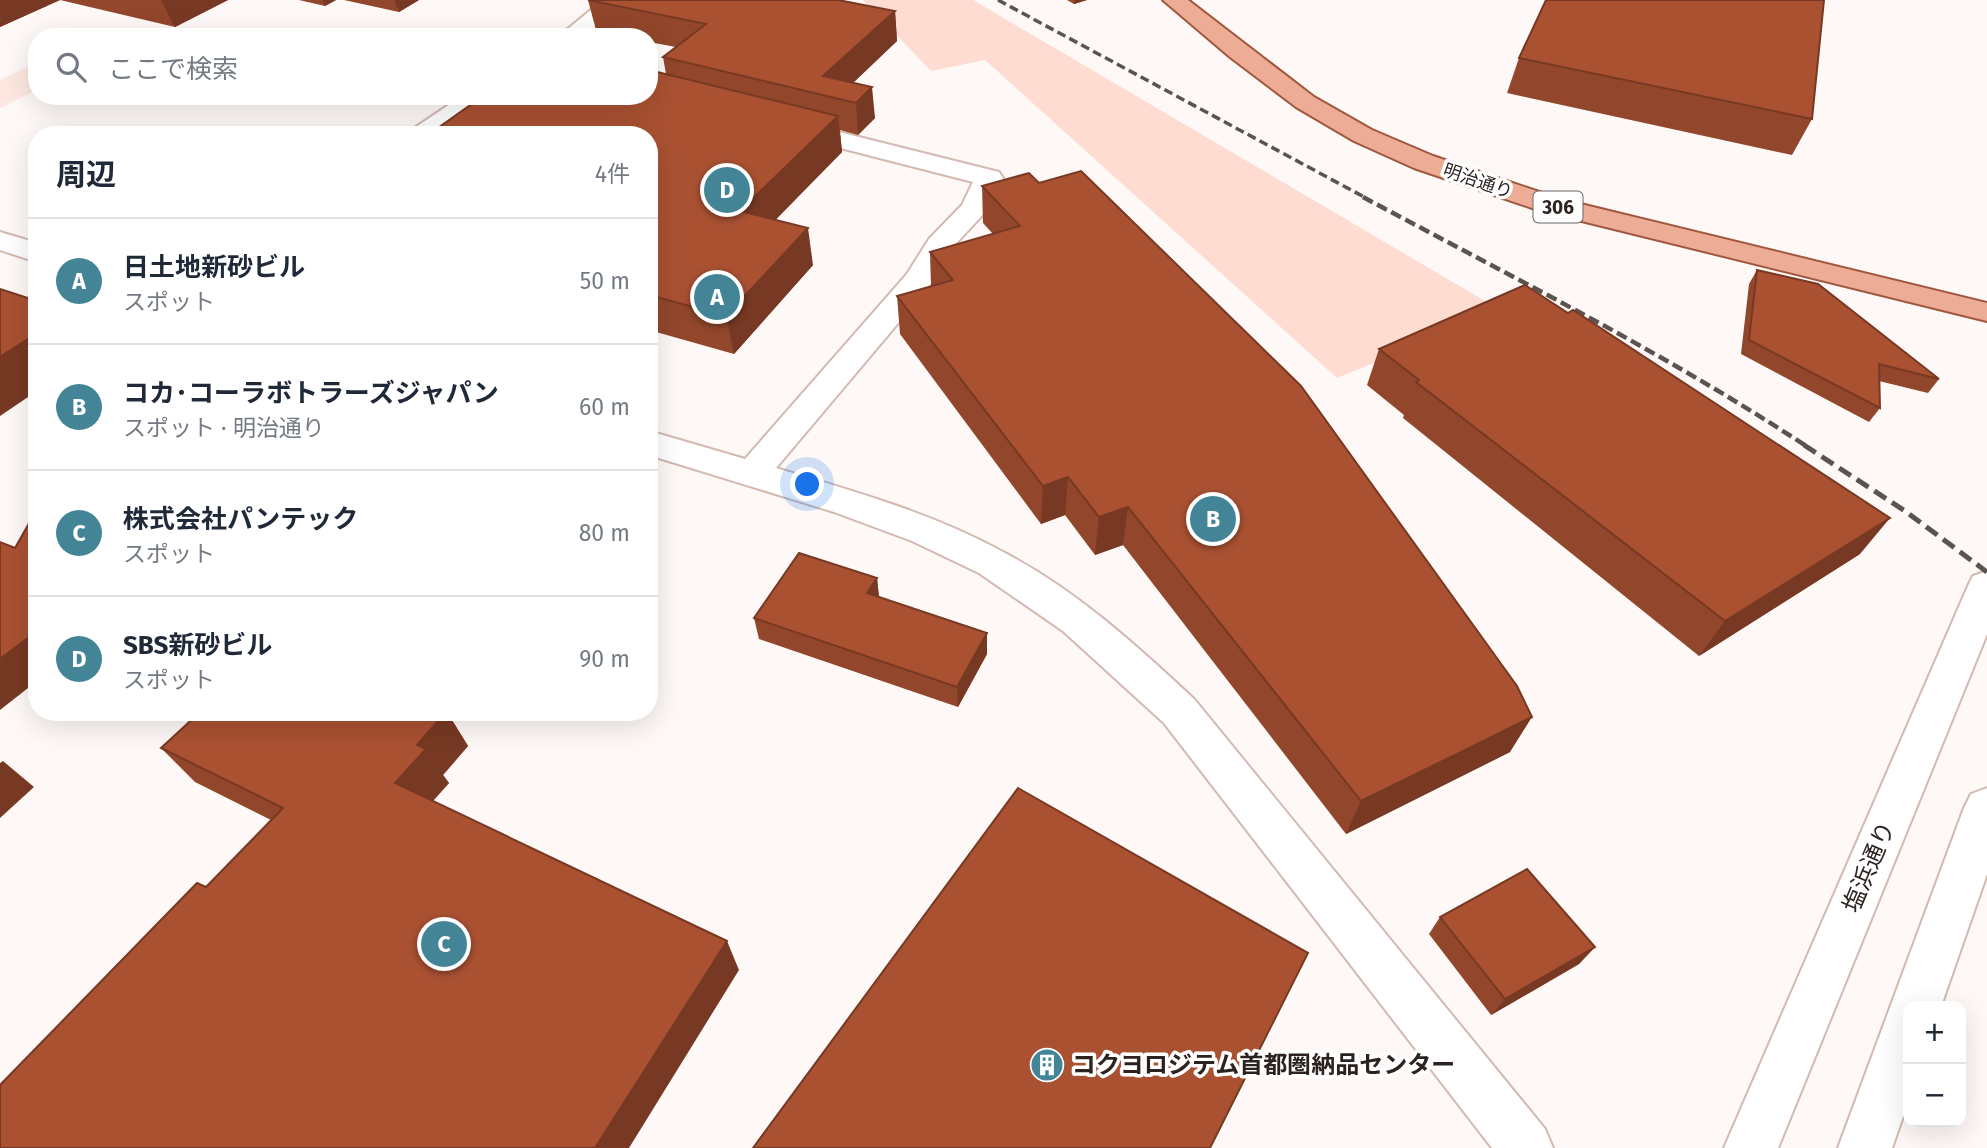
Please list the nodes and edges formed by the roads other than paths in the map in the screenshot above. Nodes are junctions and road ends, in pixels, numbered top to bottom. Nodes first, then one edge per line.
1 (617, 0) edge
2 (1174, 0) edge
3 (1213, 0) edge
4 (1245, 25) dead end
5 (581, 28) edge
6 (1326, 85) dead end
7 (466, 105) edge
8 (767, 122) edge
9 (435, 126) edge
10 (0, 241) edge
11 (28, 250) edge
12 (1987, 287) edge
13 (1987, 312) edge
14 (658, 446) edge
15 (751, 475) junction
16 (1987, 586) edge
17 (1973, 656) edge
18 (1987, 808) edge
19 (1918, 1001) edge
20 (1903, 1041) edge
21 (1527, 1148) edge
22 (1751, 1148) edge
23 (1865, 1148) edge

1 - 5 street
2 - 13 main road, 明治通り / 306
3 - 4 main road
6 - 12 main road, 明治通り / 306
7 - 9 street
8 - 15 street
10 - 11 street
14 - 15 street
15 - 21 street
16 - 17 street, 塩浜通り
17 - 22 street, 塩浜通り
18 - 19 street
20 - 23 street

